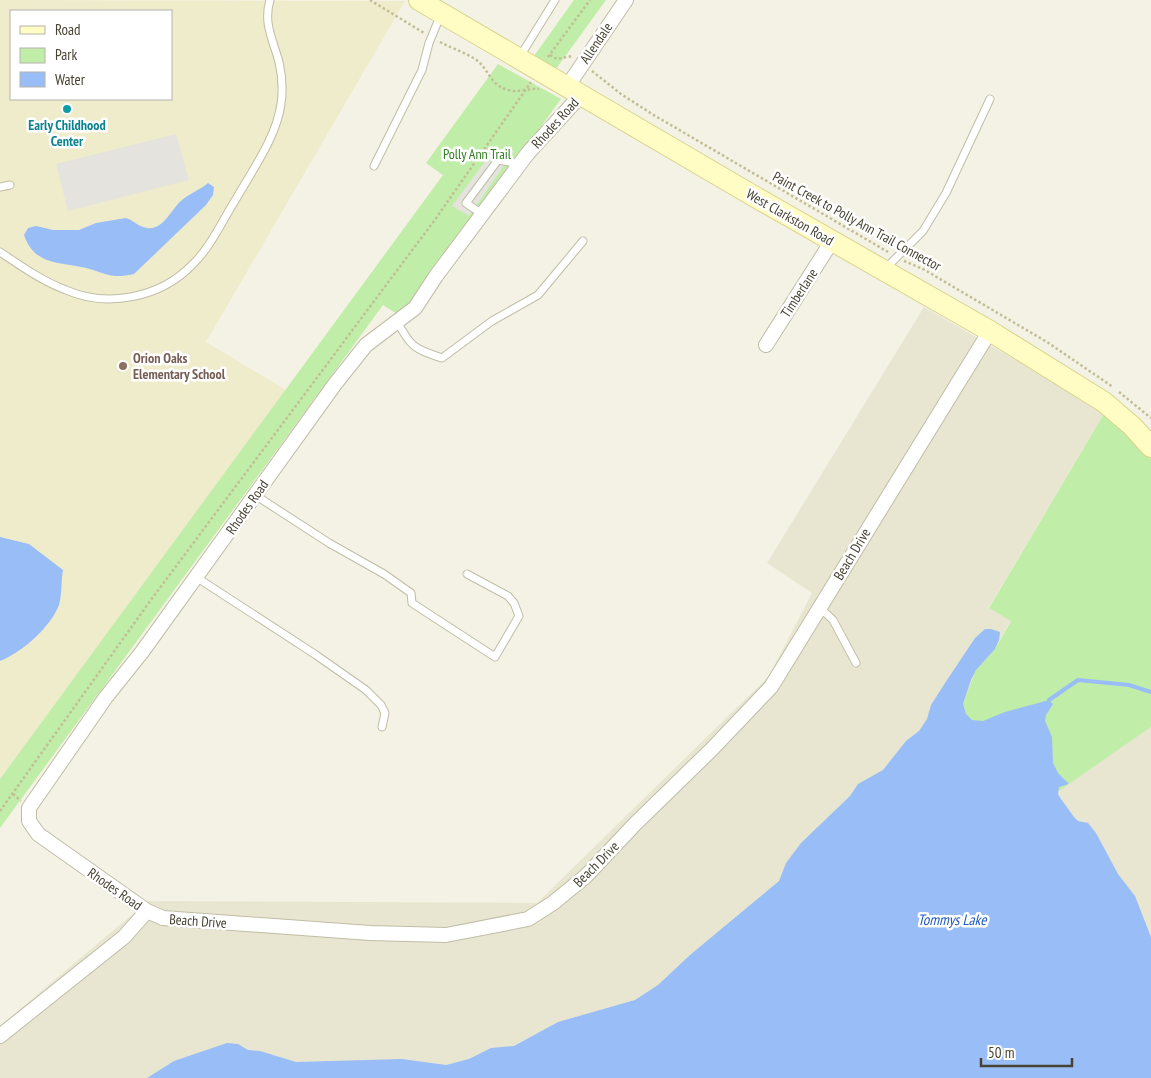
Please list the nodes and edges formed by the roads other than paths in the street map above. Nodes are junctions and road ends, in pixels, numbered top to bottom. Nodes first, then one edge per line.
1 (270, 0) edge
2 (418, 0) edge
3 (555, 0) edge
4 (626, 0) edge
5 (441, 14) junction
6 (519, 58) junction
7 (574, 91) junction
8 (990, 99) dead end
9 (520, 164) junction
10 (374, 166) dead end
11 (10, 185) dead end
12 (0, 187) edge
13 (482, 214) junction
14 (583, 241) dead end
15 (832, 241) junction
16 (0, 252) edge
17 (891, 264) junction
18 (398, 321) junction
19 (990, 330) junction
20 (766, 345) dead end
21 (1151, 447) edge
22 (255, 495) junction
23 (468, 574) dead end
24 (196, 577) junction
25 (820, 608) junction
26 (856, 663) dead end
27 (382, 726) dead end
28 (147, 911) junction
29 (0, 1036) edge

1 - 16 lane
2 - 5 main road, West Clarkston Road
3 - 6 lane
4 - 7 street, Allendale
5 - 6 main road, West Clarkston Road
5 - 10 lane
6 - 7 main road, West Clarkston Road
7 - 9 street, Rhodes Road
7 - 15 main road, West Clarkston Road
8 - 17 lane
9 - 13 street, Rhodes Road
9 - 13 lane
11 - 12 lane
13 - 18 street, Rhodes Road
14 - 18 lane
15 - 17 main road, West Clarkston Road
15 - 20 street, Timberlane
17 - 19 main road, West Clarkston Road
18 - 22 street, Rhodes Road
19 - 21 main road, West Clarkston Road
19 - 25 street, Beach Drive
22 - 23 lane
22 - 24 street, Rhodes Road
24 - 27 lane
24 - 28 street, Rhodes Road
25 - 26 lane
25 - 28 street, Beach Drive
28 - 29 street

